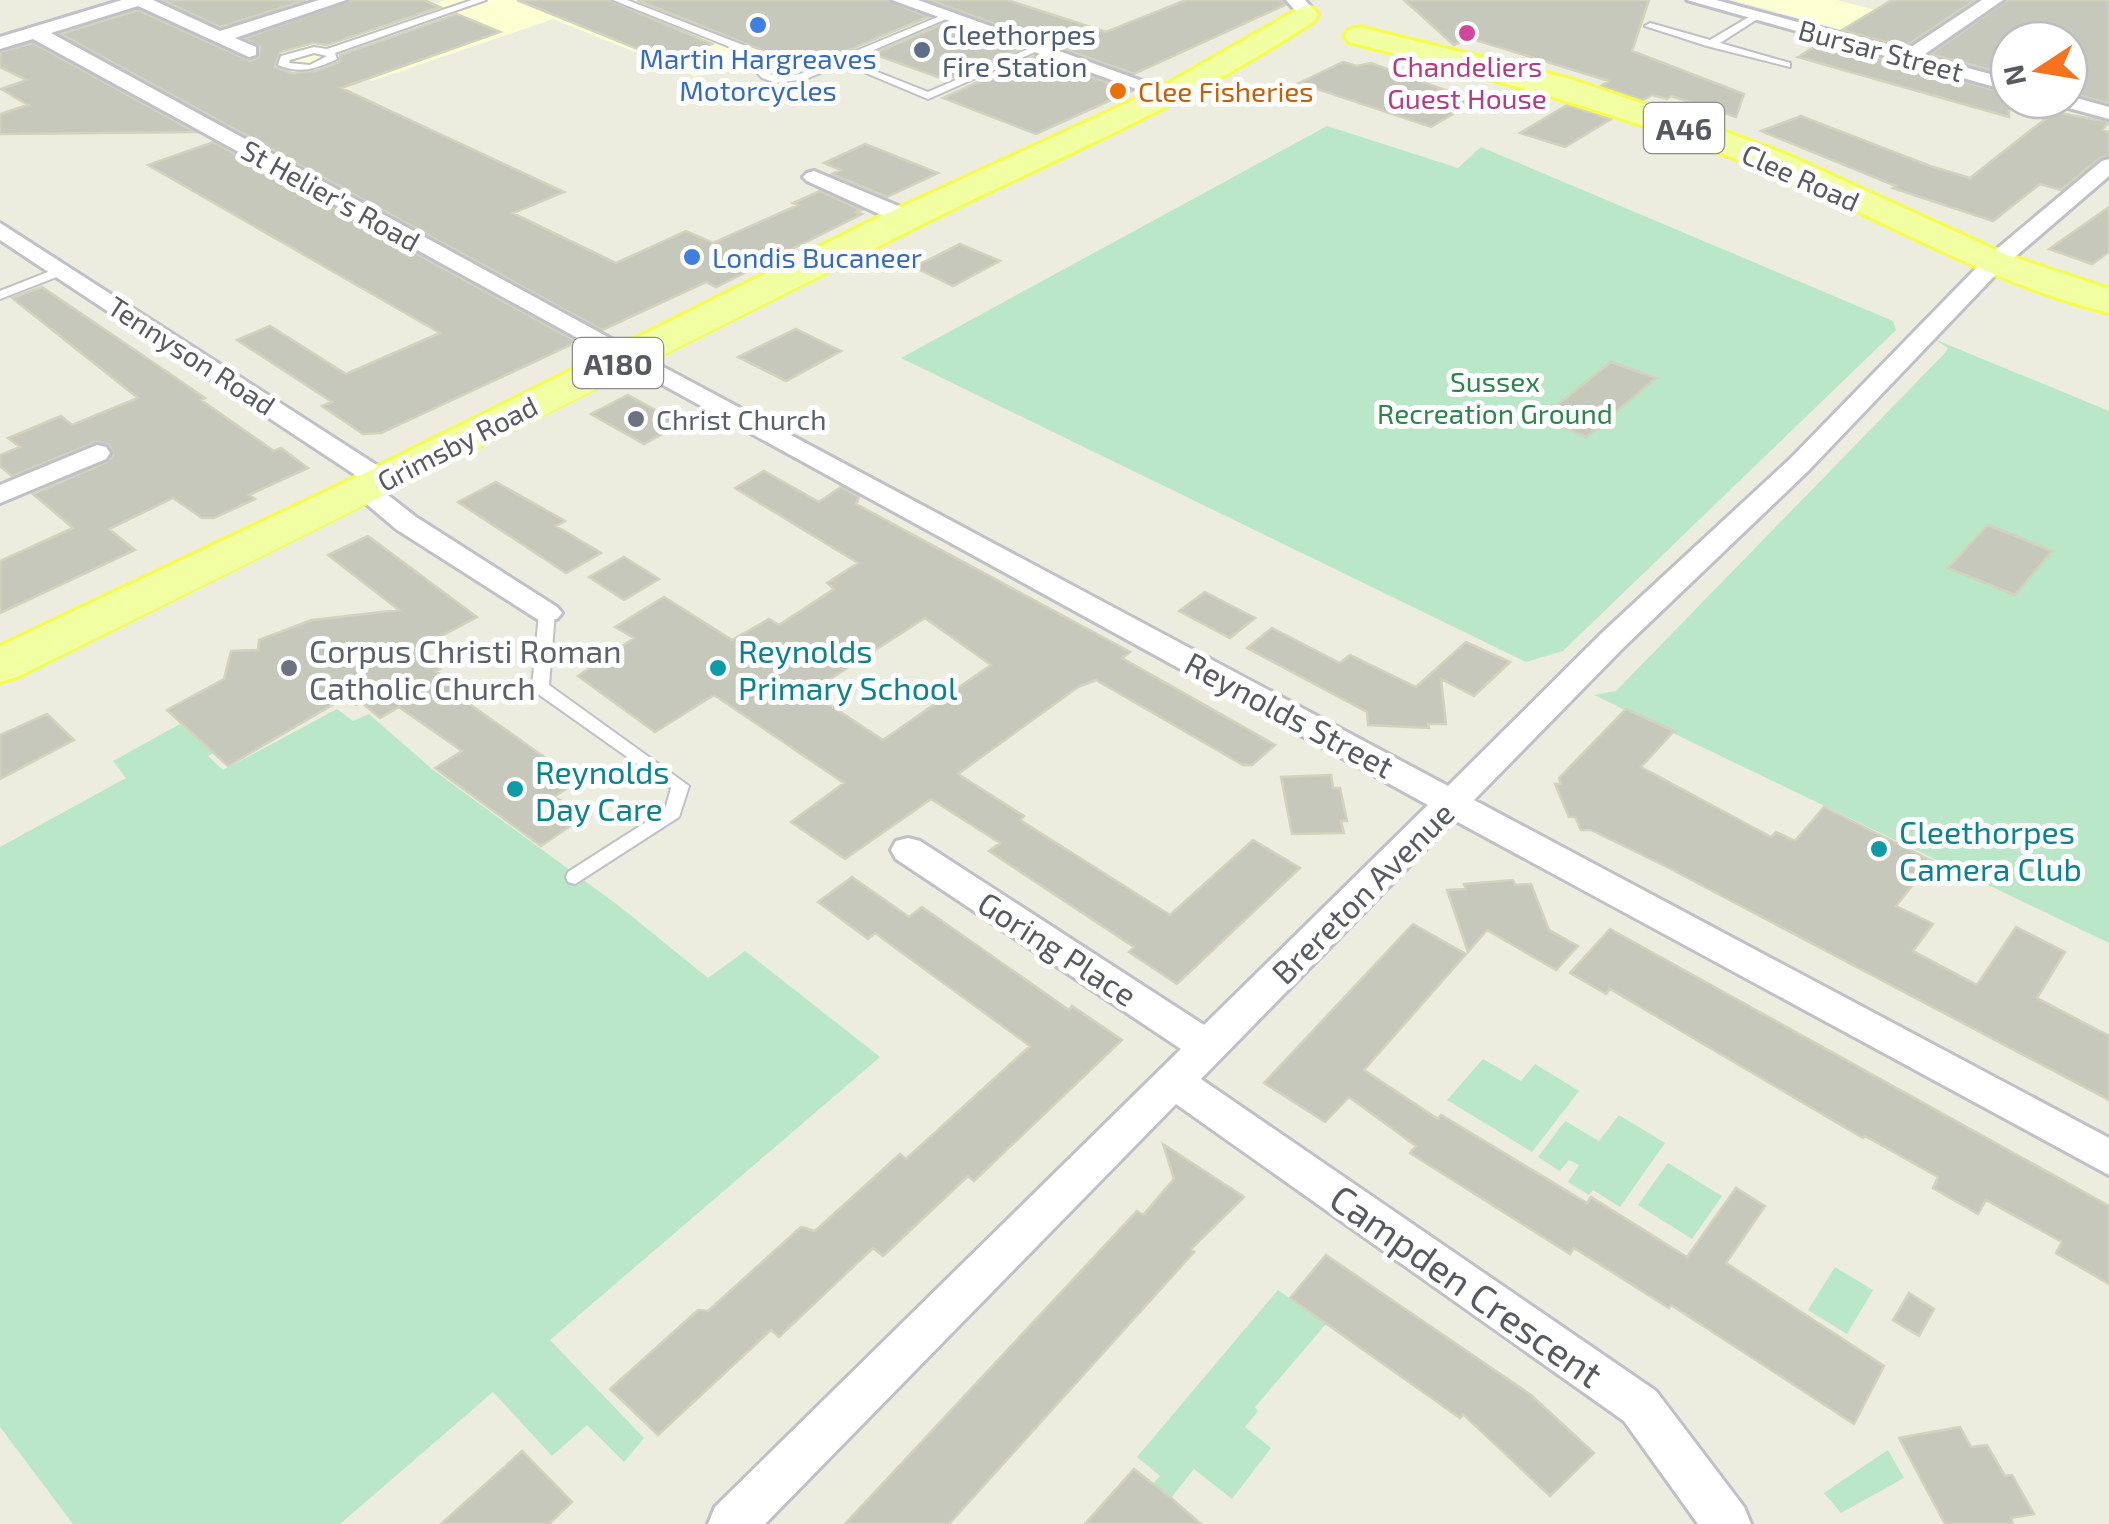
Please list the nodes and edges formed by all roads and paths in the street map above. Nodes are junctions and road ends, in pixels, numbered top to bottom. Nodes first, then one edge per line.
1 (139, 0) edge
2 (337, 0) edge
3 (482, 0) edge
4 (618, 0) edge
5 (901, 0) edge
6 (1696, 0) edge
7 (1994, 0) edge
8 (948, 16) junction
9 (1757, 16) junction
10 (1329, 22) edge
11 (1650, 26) dead end
12 (35, 32) junction
13 (218, 36) junction
14 (0, 42) edge
15 (1711, 44) junction
16 (1040, 48) junction
17 (249, 51) dead end
18 (328, 52) dead end
19 (1908, 57) junction
20 (1786, 65) dead end
21 (871, 73) dead end
22 (1989, 79) edge
23 (1171, 96) junction
24 (2109, 166) edge
25 (814, 177) dead end
26 (907, 218) junction
27 (0, 230) edge
28 (1994, 262) junction
29 (63, 270) junction
30 (0, 294) edge
31 (2109, 302) edge
32 (628, 358) junction
33 (97, 453) dead end
34 (373, 486) junction
35 (0, 495) edge
36 (547, 613) joint
37 (0, 666) edge
38 (1452, 801) junction
39 (908, 850) dead end
40 (575, 877) dead end
41 (1208, 1047) junction
42 (1174, 1081) junction
43 (2109, 1158) edge
44 (732, 1524) edge
45 (1727, 1524) edge

1 - 12 street
1 - 13 street
2 - 13 street
3 - 18 lane
4 - 8 lane
5 - 8 street
6 - 9 street, Bursar Street
7 - 19 street
8 - 16 street
9 - 15 lane
9 - 19 street, Bursar Street
10 - 23 main road, Grimsby Road / A180
10 - 28 main road, Clee Road / A46
11 - 15 lane
12 - 14 street
12 - 32 street, St Helier's Road
13 - 17 street
15 - 20 lane
16 - 21 lane
16 - 23 street
19 - 22 street, Bursar Street
23 - 26 main road, Grimsby Road / A180
24 - 28 street, Brereton Avenue
25 - 26 street
26 - 32 main road, Grimsby Road / A180
27 - 29 street, Tennyson Road
28 - 31 main road, Clee Road / A46
28 - 38 street, Brereton Avenue
29 - 30 lane
29 - 34 street, Tennyson Road
32 - 34 main road, Grimsby Road / A180
32 - 38 street, Reynolds Street
33 - 35 street
34 - 36 street, Tennyson Road
34 - 37 main road, Grimsby Road / A180
36 - 40 lane
38 - 41 street, Brereton Avenue
38 - 43 street, Reynolds Street
39 - 41 street, Goring Place
41 - 42 street, Brereton Avenue
42 - 44 street, Brereton Avenue
42 - 45 street, Campden Crescent

